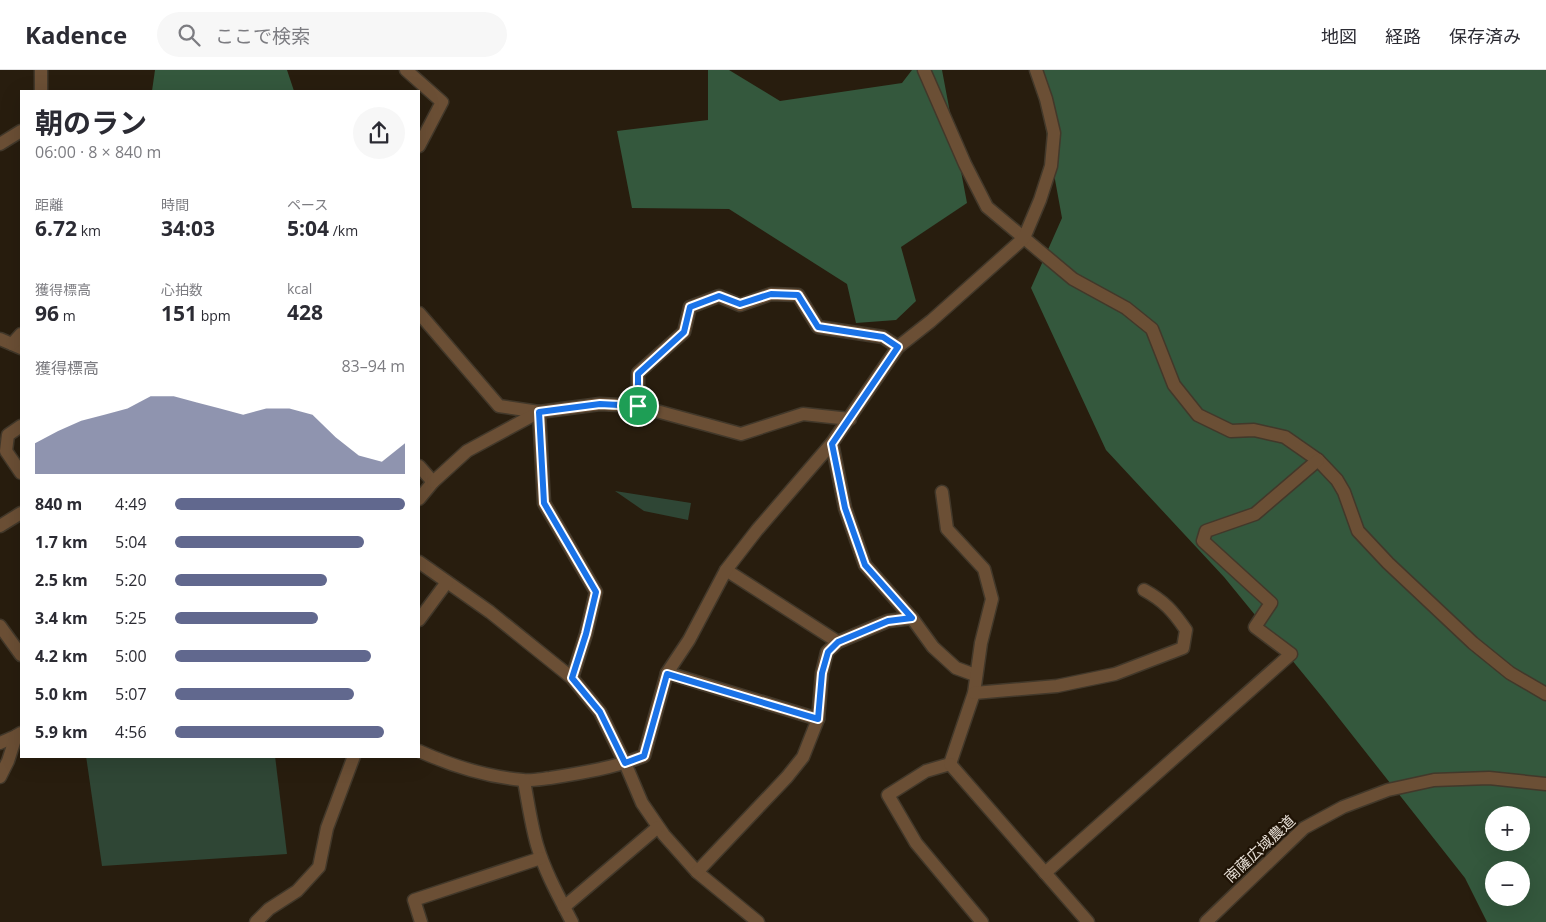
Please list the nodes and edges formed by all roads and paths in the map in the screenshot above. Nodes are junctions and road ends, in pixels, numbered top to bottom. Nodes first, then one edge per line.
1 (41, 70) edge
2 (406, 70) edge
3 (924, 70) edge
4 (1036, 70) edge
5 (41, 90) edge
6 (20, 131) edge
7 (0, 144) edge
8 (420, 144) edge
9 (1024, 238) junction
10 (421, 318) edge
11 (0, 339) edge
12 (17, 346) edge
13 (898, 347) junction
14 (638, 406) junction
15 (539, 412) junction
16 (850, 418) junction
17 (20, 427) edge
18 (832, 444) junction
19 (1318, 460) junction
20 (420, 467) edge
21 (20, 472) edge
22 (433, 482) junction
23 (942, 492) dead end
24 (420, 498) edge
25 (20, 513) edge
26 (0, 526) edge
27 (420, 563) edge
28 (726, 570) junction
29 (447, 582) junction
30 (1144, 590) dead end
31 (912, 618) junction
32 (420, 619) edge
33 (0, 626) edge
34 (838, 642) junction
35 (20, 655) edge
36 (667, 674) junction
37 (976, 675) junction
38 (572, 678) junction
39 (974, 693) junction
40 (1546, 694) edge
41 (818, 719) junction
42 (18, 734) edge
43 (0, 743) edge
44 (420, 751) edge
45 (353, 758) edge
46 (625, 763) junction
47 (950, 764) junction
48 (0, 777) edge
49 (524, 781) junction
50 (1546, 784) edge
51 (658, 827) junction
52 (541, 858) junction
53 (697, 872) junction
54 (1045, 873) junction
55 (564, 907) junction
56 (256, 922) edge
57 (421, 922) edge
58 (572, 922) edge
59 (758, 922) edge
60 (982, 922) edge
61 (1088, 922) edge
62 (1206, 922) edge

1 - 5 street
2 - 8 street
3 - 9 street
4 - 9 street
6 - 7 street
9 - 13 street
9 - 19 street
10 - 15 street
11 - 12 street
13 - 14 street
13 - 16 street
14 - 15 street
14 - 16 street
15 - 22 street
15 - 38 street
16 - 18 street
17 - 21 street
18 - 28 street
18 - 31 street
19 - 40 street
19 - 54 street
20 - 22 street
22 - 24 street
23 - 37 street
25 - 26 street
27 - 29 street
28 - 34 street
28 - 36 street
29 - 32 street
29 - 38 street
30 - 39 street
31 - 34 street
31 - 37 street
33 - 35 street
34 - 41 street
36 - 41 street
36 - 46 street
37 - 39 street
38 - 46 street
39 - 47 street
41 - 53 street
42 - 43 street
42 - 48 street
44 - 49 street
45 - 56 street
46 - 49 street
46 - 51 street
47 - 54 street
47 - 60 street
49 - 52 street
50 - 62 street, 南薩広域農道
51 - 53 street
51 - 55 street
52 - 55 street
52 - 57 street
53 - 59 street
54 - 61 street
55 - 58 street

